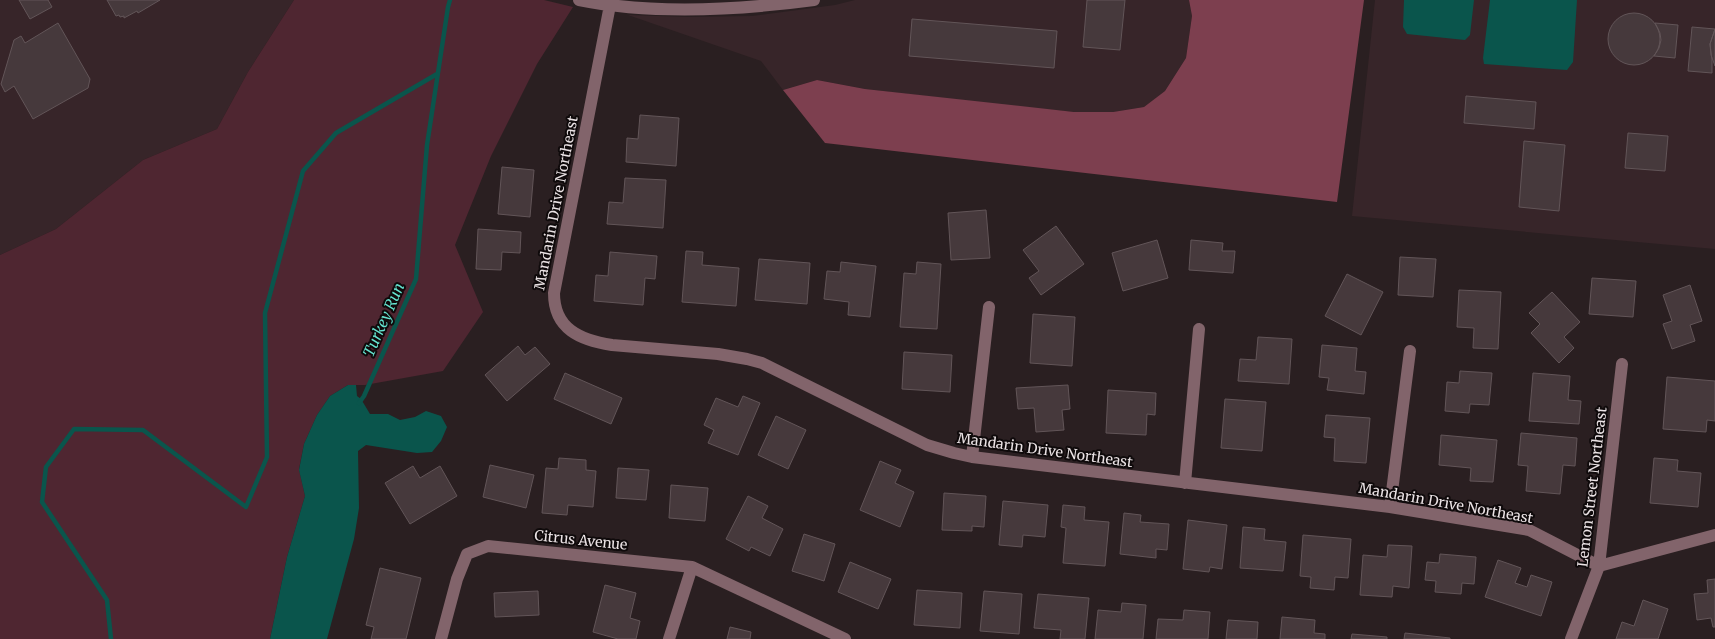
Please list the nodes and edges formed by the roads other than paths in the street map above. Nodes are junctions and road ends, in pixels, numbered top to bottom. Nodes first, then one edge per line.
1 (579, 0) edge
2 (814, 0) edge
3 (610, 3) edge
4 (989, 307) dead end
5 (1199, 329) dead end
6 (1410, 352) dead end
7 (1622, 364) dead end
8 (972, 457) junction
9 (1185, 483) junction
10 (1390, 507) junction
11 (1715, 535) edge
12 (1599, 566) junction
13 (692, 567) junction
14 (442, 639) edge
15 (669, 639) edge
16 (845, 639) edge
17 (1572, 639) edge

1 - 3 street
2 - 3 street
3 - 8 street, Mandarin Drive Northeast
4 - 8 street
5 - 9 street
6 - 10 street
7 - 12 street, Lemon Street Northeast
8 - 9 street, Mandarin Drive Northeast
9 - 10 street, Mandarin Drive Northeast
10 - 12 street, Mandarin Drive Northeast
11 - 12 street
12 - 17 street, Lemon Street Northeast
13 - 14 street, Citrus Avenue
13 - 15 street
13 - 16 street, Citrus Avenue

